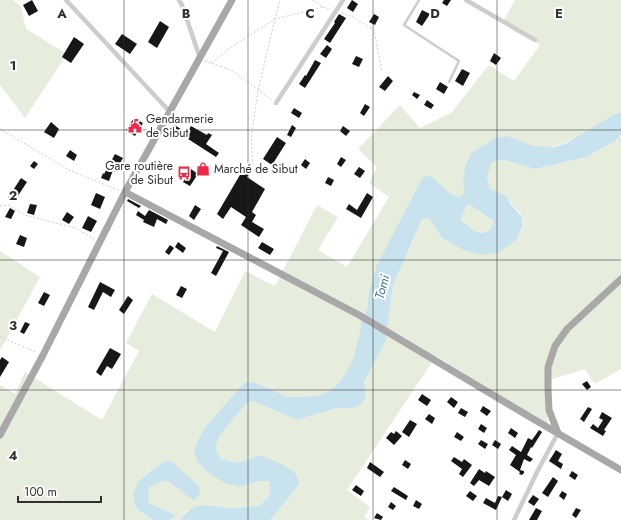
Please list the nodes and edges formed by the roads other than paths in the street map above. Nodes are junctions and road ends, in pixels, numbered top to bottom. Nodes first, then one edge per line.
1 (66, 0) edge
2 (179, 0) edge
3 (232, 0) edge
4 (343, 0) edge
5 (419, 0) edge
6 (466, 0) edge
7 (535, 40) dead end
8 (200, 59) junction
9 (449, 82) dead end
10 (276, 103) road end
11 (170, 112) junction
12 (125, 192) junction
13 (621, 279) edge
14 (558, 433) junction
15 (0, 435) edge
16 (621, 470) edge
17 (514, 520) edge

1 - 11 street
2 - 8 street
3 - 8 main road
4 - 10 street
5 - 9 lane
6 - 7 street
8 - 11 main road
11 - 12 main road
12 - 14 main road
12 - 15 main road
13 - 14 main road
14 - 16 main road
14 - 17 street

